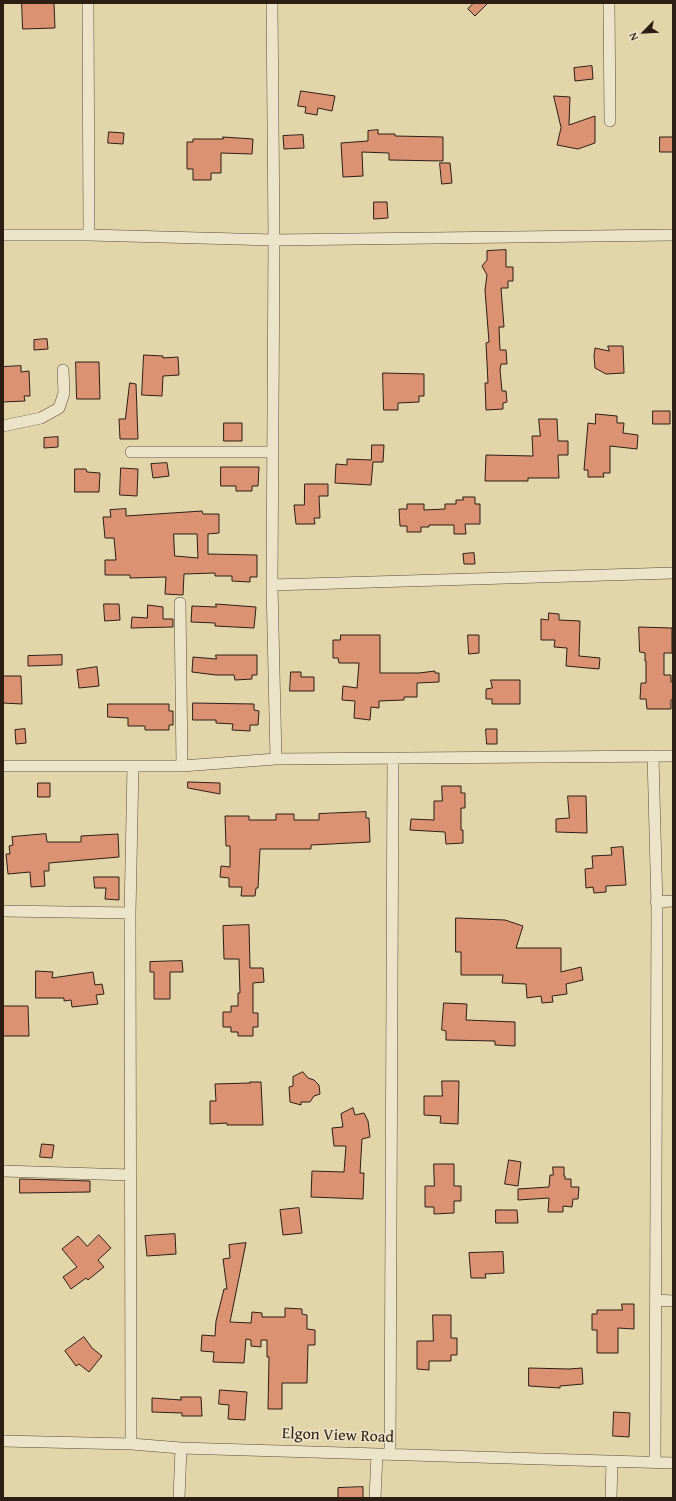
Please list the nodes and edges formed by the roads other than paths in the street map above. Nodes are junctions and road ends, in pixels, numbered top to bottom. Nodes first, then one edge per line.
1 (88, 3) edge
2 (272, 3) edge
3 (609, 3) edge
4 (610, 121) dead end
5 (89, 235) junction
6 (673, 235) edge
7 (3, 236) edge
8 (274, 240) junction
9 (63, 370) dead end
10 (3, 426) edge
11 (132, 452) dead end
12 (273, 452) junction
13 (673, 573) edge
14 (272, 585) junction
15 (180, 603) dead end
16 (653, 756) junction
17 (673, 756) edge
18 (393, 758) junction
19 (276, 759) junction
20 (3, 766) edge
21 (133, 766) junction
22 (182, 766) junction
23 (673, 901) edge
24 (656, 902) junction
25 (3, 911) edge
26 (130, 912) junction
27 (3, 1171) edge
28 (130, 1175) junction
29 (656, 1300) junction
30 (673, 1301) edge
31 (3, 1441) edge
32 (131, 1444) junction
33 (181, 1448) junction
34 (377, 1454) junction
35 (390, 1454) junction
36 (612, 1461) junction
37 (655, 1463) junction
38 (673, 1463) edge
39 (179, 1498) edge
40 (375, 1498) edge
41 (611, 1498) edge

1 - 5 street
2 - 8 street
3 - 4 street
5 - 7 street
5 - 8 street
6 - 8 street
8 - 12 street
9 - 10 street
11 - 12 street
12 - 14 street
13 - 14 street
14 - 19 street
15 - 22 street
16 - 17 street
16 - 18 street
16 - 24 street
18 - 19 street
18 - 35 street
19 - 22 street
20 - 21 street
21 - 22 street
21 - 26 street
23 - 24 street
24 - 29 street
25 - 26 street
26 - 28 street
27 - 28 street
28 - 32 street
29 - 30 street
29 - 37 street
31 - 32 street, Elgon View Road
32 - 33 street, Elgon View Road
33 - 34 street, Elgon View Road
33 - 39 street
34 - 35 street, Elgon View Road
34 - 40 street
35 - 36 street, Elgon View Road
36 - 37 street, Elgon View Road
36 - 41 street
37 - 38 street, Elgon View Road

